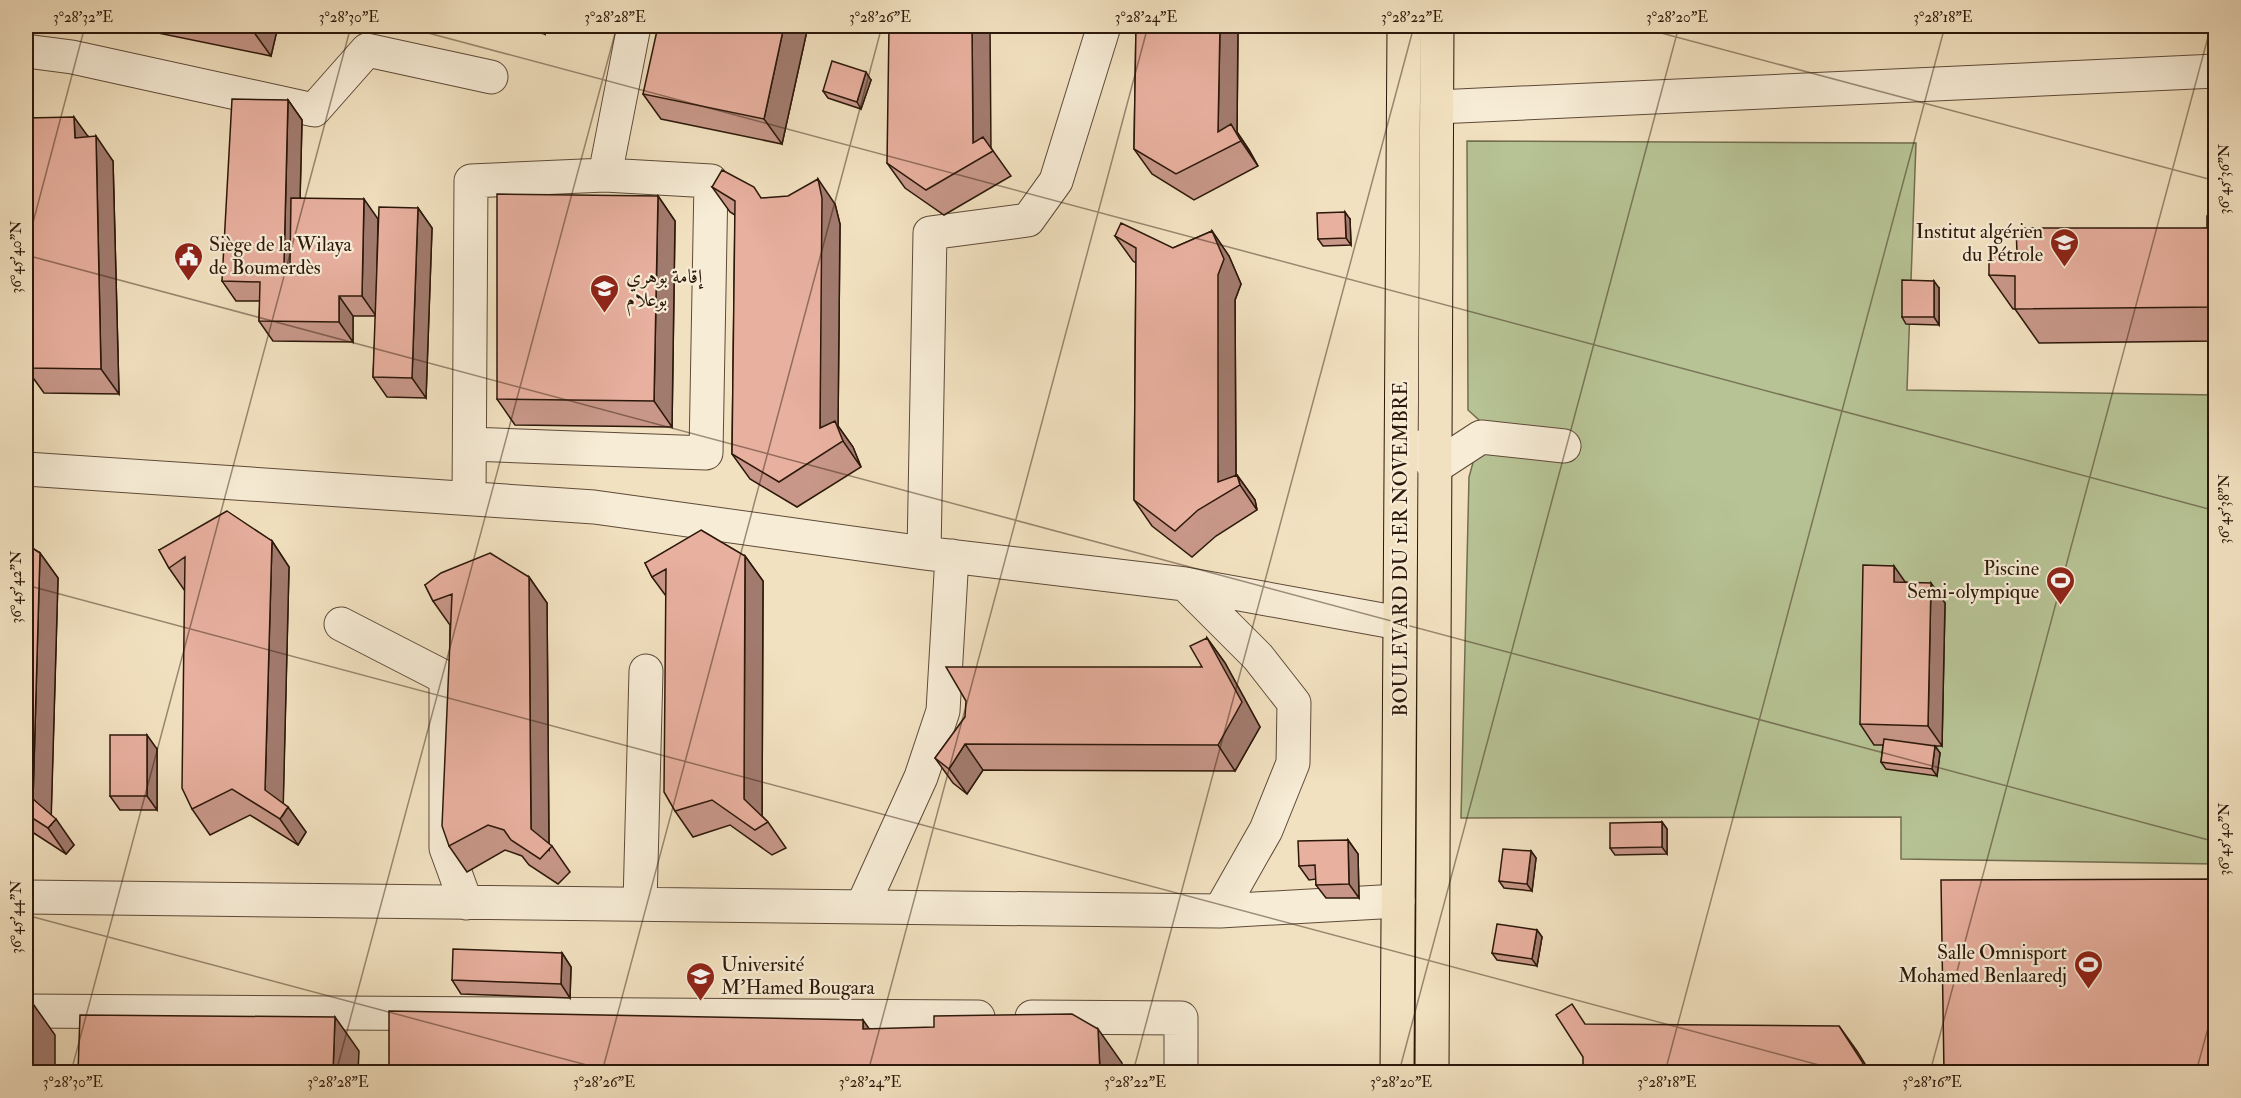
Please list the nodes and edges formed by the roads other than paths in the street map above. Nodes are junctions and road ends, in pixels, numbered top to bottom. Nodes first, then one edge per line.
1 (634, 26) edge
2 (1104, 26) edge
3 (1404, 26) edge
4 (1437, 26) edge
5 (26, 51) edge
6 (2216, 71) edge
7 (491, 77) dead end
8 (1437, 107) junction
9 (605, 174) junction
10 (1401, 421) junction
11 (470, 444) junction
12 (1564, 446) dead end
13 (1435, 466) junction
14 (26, 469) edge
15 (469, 498) junction
16 (938, 555) junction
17 (1185, 584) junction
18 (1400, 623) junction
19 (341, 624) dead end
20 (646, 671) dead end
21 (26, 897) edge
22 (1398, 901) junction
23 (466, 903) junction
24 (640, 904) junction
25 (862, 907) junction
26 (1220, 911) junction
27 (26, 1011) edge
28 (1181, 1072) edge
29 (1397, 1072) edge
30 (1432, 1072) edge

1 - 9 street
2 - 16 street
3 - 10 main road, BOULEVARD DU 1ER NOVEMBRE
4 - 8 main road, BOULEVARD DU 1ER NOVEMBRE
5 - 7 street
6 - 8 street
8 - 13 main road, BOULEVARD DU 1ER NOVEMBRE
9 - 11 street
9 - 11 street
10 - 13 street
10 - 18 main road, BOULEVARD DU 1ER NOVEMBRE
11 - 15 street
12 - 13 street
13 - 30 main road, BOULEVARD DU 1ER NOVEMBRE
14 - 15 street
15 - 16 street
16 - 17 street
16 - 25 street
17 - 18 street
17 - 26 street
18 - 22 main road, BOULEVARD DU 1ER NOVEMBRE
19 - 23 street
20 - 24 street
21 - 23 street
22 - 26 street
22 - 29 main road, BOULEVARD DU 1ER NOVEMBRE
23 - 24 street
24 - 25 street
25 - 26 street
27 - 28 street

